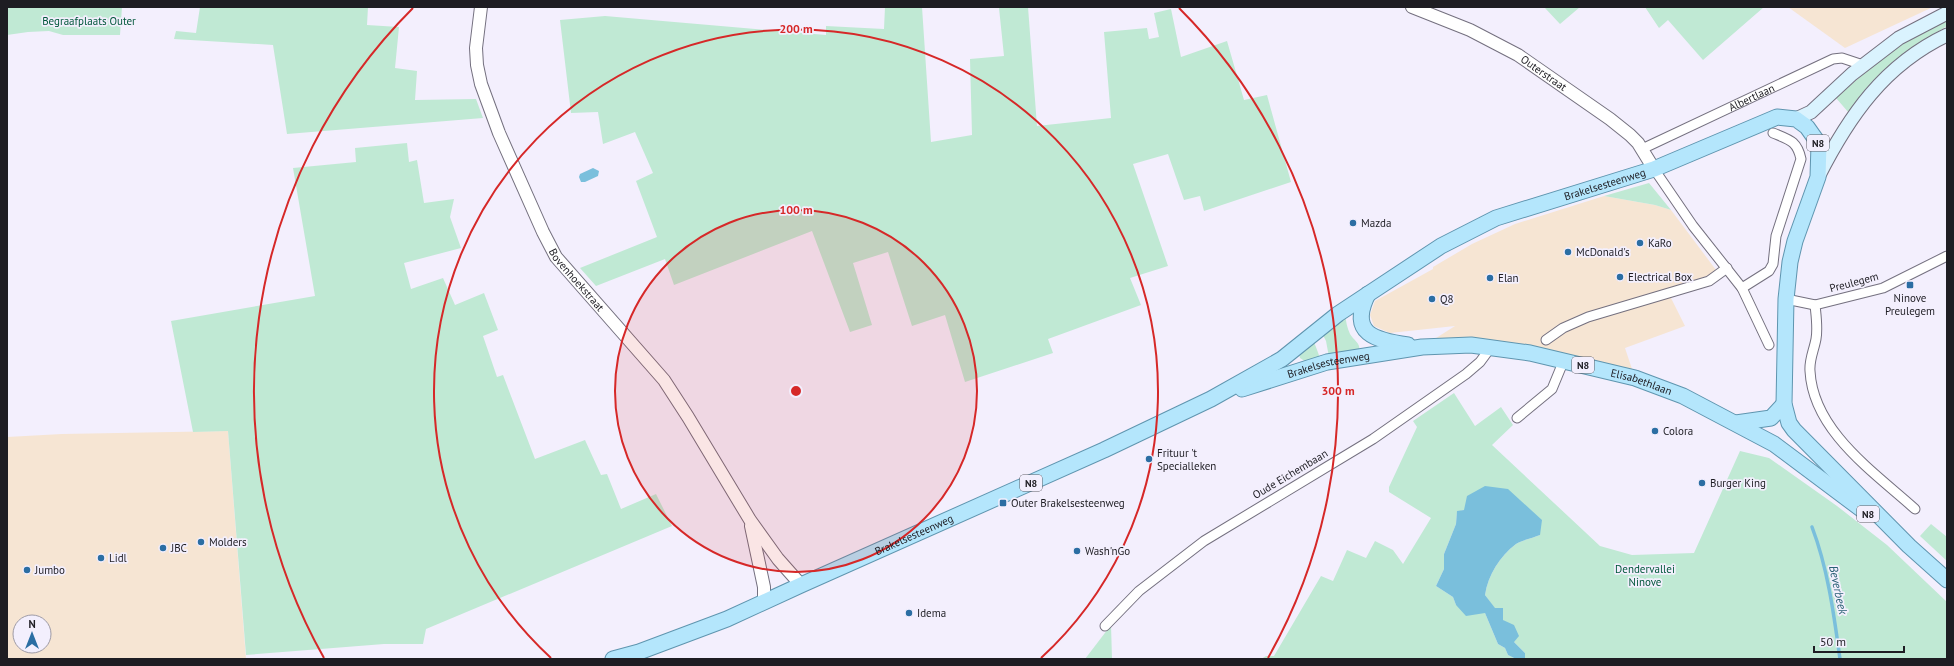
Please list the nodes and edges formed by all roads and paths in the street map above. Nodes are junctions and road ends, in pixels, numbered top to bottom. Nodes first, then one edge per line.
1 (481, 7) edge
2 (1412, 7) edge
3 (1947, 13) edge
4 (1947, 35) edge
5 (1863, 65) junction
6 (1796, 119) junction
7 (1773, 133) dead end
8 (1642, 149) junction
9 (1654, 169) junction
10 (1818, 177) junction
11 (1947, 256) edge
12 (1727, 268) junction
13 (1742, 288) junction
14 (1368, 294) junction
15 (1786, 299) junction
16 (1815, 305) junction
17 (1546, 340) dead end
18 (1769, 345) dead end
19 (1422, 347) junction
20 (1491, 347) junction
21 (1564, 360) junction
22 (1211, 399) junction
23 (1784, 404) junction
24 (1517, 418) dead end
25 (1736, 423) junction
26 (1915, 509) dead end
27 (750, 520) junction
28 (1909, 546) junction
29 (1947, 580) edge
30 (801, 585) junction
31 (764, 602) junction
32 (1105, 626) dead end
33 (613, 659) edge

1 - 27 street, Bovenhoekstraat
2 - 8 street, Outerstraat
3 - 5 main road
4 - 10 main road
5 - 6 main road
5 - 8 street, Albertlaan
6 - 9 main road, N8
6 - 10 main road, N8
7 - 13 street
8 - 9 street, Outerstraat
9 - 12 street, Brakelsesteenweg
9 - 14 main road, Brakelsesteenweg / N8
10 - 15 main road, N8
11 - 16 street, Preulegem
12 - 13 street, Brakelsesteenweg
12 - 17 street
13 - 18 street, Brakelsesteenweg
14 - 19 main road, Brakelsesteenweg
14 - 22 main road, Brakelsesteenweg / N8
15 - 16 street, Preulegem
15 - 23 main road, N8
16 - 26 street
19 - 20 main road, Elisabethlaan / N8
19 - 22 main road, Brakelsesteenweg / N8
20 - 21 main road, Elisabethlaan / N8
20 - 32 street, Oude Eichembaan
21 - 24 street
21 - 25 main road, Elisabethlaan / N8
22 - 30 main road, Brakelsesteenweg / N8
23 - 25 main road
23 - 28 main road, Elisabethlaan / N8
25 - 28 main road, Elisabethlaan / N8
27 - 30 street, Bovenhoekstraat
27 - 31 street, Bovenhoekstraat
28 - 29 main road, Elisabethlaan / N8
30 - 31 main road, Brakelsesteenweg / N8
31 - 33 main road, Brakelsesteenweg / N8

